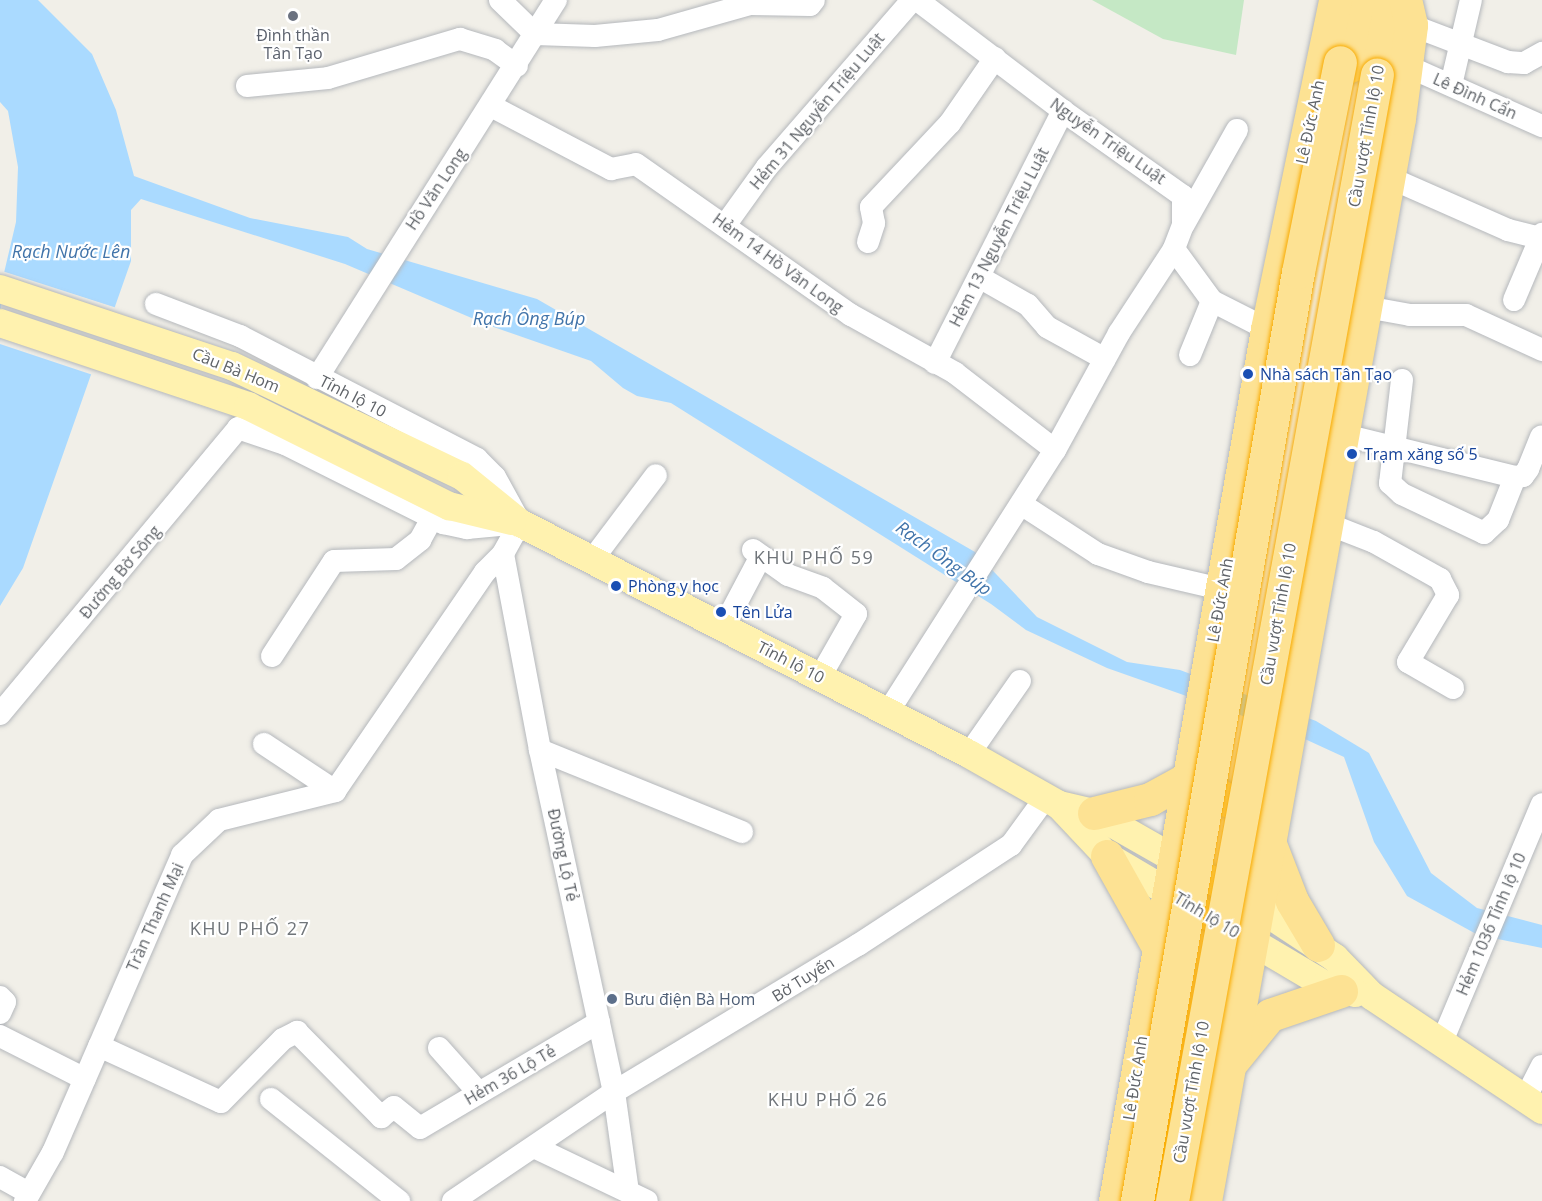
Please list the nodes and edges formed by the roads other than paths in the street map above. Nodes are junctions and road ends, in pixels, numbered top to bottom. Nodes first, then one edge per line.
1 (500, 0) edge
2 (556, 0) edge
3 (814, 0) edge
4 (912, 0) edge
5 (917, 0) edge
6 (1335, 0) edge
7 (1471, 0) edge
8 (1381, 12) edge
9 (535, 34) junction
10 (1464, 43) junction
11 (1542, 53) edge
12 (995, 58) junction
13 (517, 66) junction
14 (1366, 66) junction
15 (1451, 85) junction
16 (247, 86) dead end
17 (491, 106) junction
18 (1063, 111) junction
19 (1542, 126) edge
20 (1237, 130) dead end
21 (1388, 177) junction
22 (726, 224) junction
23 (1183, 225) junction
24 (1541, 236) edge
25 (868, 242) dead end
26 (1174, 249) junction
27 (979, 277) junction
28 (0, 289) edge
29 (1514, 300) dead end
30 (1212, 302) junction
31 (156, 304) dead end
32 (1366, 308) junction
33 (0, 322) edge
34 (1267, 329) junction
35 (1542, 350) edge
36 (1190, 355) dead end
37 (1105, 359) junction
38 (935, 363) junction
39 (317, 378) junction
40 (1402, 380) dead end
41 (238, 428) joint
42 (1344, 435) junction
43 (1541, 436) edge
44 (1392, 447) junction
45 (1055, 450) junction
46 (656, 475) dead end
47 (462, 476) joint
48 (1515, 477) junction
49 (1021, 504) junction
50 (440, 512) junction
51 (520, 523) junction
52 (1328, 524) junction
53 (503, 554) junction
54 (592, 560) junction
55 (1221, 589) junction
56 (1311, 616) junction
57 (723, 628) junction
58 (272, 656) dead end
59 (820, 677) junction
60 (1020, 681) dead end
61 (1453, 688) dead end
62 (888, 712) junction
63 (0, 714) edge
64 (264, 744) dead end
65 (540, 750) junction
66 (969, 754) junction
67 (1190, 777) junction
68 (335, 791) junction
69 (1053, 801) junction
70 (1275, 802) junction
71 (1542, 804) edge
72 (1094, 813) junction
73 (741, 832) dead end
74 (1268, 839) junction
75 (1107, 856) junction
76 (1174, 858) junction
77 (1167, 891) junction
78 (1256, 905) junction
79 (1250, 941) junction
80 (1157, 945) junction
81 (1318, 945) junction
82 (1357, 993) junction
83 (0, 997) edge
84 (0, 1013) edge
85 (599, 1022) junction
86 (0, 1036) edge
87 (1441, 1044) junction
88 (99, 1046) junction
89 (439, 1048) dead end
90 (1138, 1059) junction
91 (1542, 1066) edge
92 (1228, 1071) junction
93 (85, 1079) junction
94 (614, 1092) junction
95 (479, 1093) junction
96 (271, 1099) dead end
97 (1533, 1105) edge
98 (534, 1147) junction
99 (0, 1177) edge
100 (638, 1196) edge
101 (27, 1197) edge
102 (399, 1201) edge
103 (453, 1201) edge
104 (1115, 1201) edge
105 (1137, 1201) edge
106 (1157, 1201) edge
107 (1172, 1201) edge
108 (1194, 1201) edge
109 (1205, 1201) edge

1 - 9 street
2 - 9 street, Hồ Văn Long
3 - 9 street
4 - 22 street, Hẻm 31 Nguyễn Triệu Luật
5 - 12 street, Nguyễn Triệu Luật
6 - 14 highway, Lê Đức Anh
7 - 10 street
8 - 10 street
8 - 14 highway, Cầu vượt Tỉnh lộ 10
8 - 14 highway, Cầu vượt Tỉnh lộ 10
9 - 13 street, Hồ Văn Long
10 - 11 street
10 - 15 street
12 - 18 street, Nguyễn Triệu Luật
12 - 25 street
13 - 16 street
13 - 17 street, Hồ Văn Long
14 - 15 street, Lê Đình Cẩn
14 - 21 highway, Lê Đức Anh
14 - 34 highway, Lê Đức Anh
14 - 105 highway, Cầu vượt Tỉnh lộ 10, bridge
14 - 106 highway, Cầu vượt Tỉnh lộ 10
14 - 107 highway, Cầu vượt Tỉnh lộ 10, bridge
14 - 108 highway, Cầu vượt Tỉnh lộ 10
15 - 19 street, Lê Đình Cẩn
17 - 22 street, Hẻm 14 Hồ Văn Long
17 - 39 street, Hồ Văn Long
18 - 23 street, Nguyễn Triệu Luật
18 - 27 street, Hẻm 13 Nguyễn Triệu Luật
20 - 23 street
21 - 24 street
21 - 32 highway, Lê Đức Anh
22 - 38 street, Hẻm 14 Hồ Văn Long
23 - 26 street, Nguyễn Triệu Luật
24 - 29 street
26 - 30 street
26 - 37 street, Nguyễn Triệu Luật
27 - 37 street
27 - 38 street, Hẻm 13 Nguyễn Triệu Luật
28 - 47 main road, Cầu Bà Hom
30 - 34 street
30 - 36 street
31 - 39 street, Tỉnh lộ 10
32 - 35 street
32 - 42 highway, Lê Đức Anh
33 - 50 main road, Cầu Bà Hom
34 - 55 highway, Lê Đức Anh
37 - 45 street, Nguyễn Triệu Luật
38 - 45 street, Hẻm 14 Hồ Văn Long
39 - 51 street, Tỉnh lộ 10
40 - 44 street
41 - 50 street, Tỉnh lộ 10
41 - 63 street, Đường Bờ Sông
42 - 44 street
42 - 52 highway, Lê Đức Anh
43 - 48 street
44 - 48 street
44 - 48 street
45 - 49 street, Nguyễn Triệu Luật
46 - 54 street
47 - 51 main road, Tỉnh lộ 10
49 - 55 street
49 - 62 street, Nguyễn Triệu Luật
50 - 51 main road, Tỉnh lộ 10
50 - 58 street
51 - 53 street
51 - 54 main road, Tỉnh lộ 10
52 - 56 highway, Lê Đức Anh
52 - 61 street
53 - 65 street, Đường Lộ Tẻ
53 - 68 street
54 - 57 main road, Tỉnh lộ 10
55 - 56 highway
55 - 67 highway, Lê Đức Anh
56 - 70 highway, Lê Đức Anh
57 - 59 main road, Tỉnh lộ 10
57 - 59 street
59 - 62 main road, Tỉnh lộ 10
60 - 66 street
62 - 66 main road, Tỉnh lộ 10
64 - 68 street
65 - 73 street
65 - 85 street, Đường Lộ Tẻ
66 - 69 main road, Tỉnh lộ 10
67 - 70 highway
67 - 72 highway
67 - 76 highway, Lê Đức Anh
68 - 88 street, Trần Thanh Mại
69 - 72 main road, Tỉnh lộ 10
69 - 75 main road, Tỉnh lộ 10
69 - 94 street, Bờ Tuyến
70 - 74 highway
71 - 87 street, Hẻm 1036 Tỉnh lộ 10
72 - 76 main road, Tỉnh lộ 10
74 - 78 highway
74 - 81 highway
75 - 77 main road, Tỉnh lộ 10
75 - 80 highway
76 - 77 highway, Lê Đức Anh
76 - 78 main road, Tỉnh lộ 10
77 - 79 main road, Tỉnh lộ 10
77 - 80 highway, Lê Đức Anh
78 - 79 highway
78 - 81 main road, Tỉnh lộ 10
79 - 82 main road, Tỉnh lộ 10
79 - 92 highway
80 - 90 highway, Lê Đức Anh
81 - 82 main road, Tỉnh lộ 10
82 - 87 main road, Tỉnh lộ 10
82 - 92 highway
83 - 84 street
85 - 94 street, Đường Lộ Tẻ
85 - 95 street, Hẻm 36 Lộ Tẻ
86 - 93 street
87 - 97 main road, Tỉnh lộ 10
88 - 93 street, Trần Thanh Mại
88 - 95 street, Hẻm 36 Lộ Tẻ
89 - 95 street
90 - 92 highway
90 - 104 highway, Lê Đức Anh
91 - 97 street
92 - 109 highway
93 - 101 street, Trần Thanh Mại
94 - 98 street, Bờ Tuyến
94 - 100 street, Đường Lộ Tẻ
96 - 102 street
98 - 100 street
98 - 103 street, Bờ Tuyến
99 - 101 street

